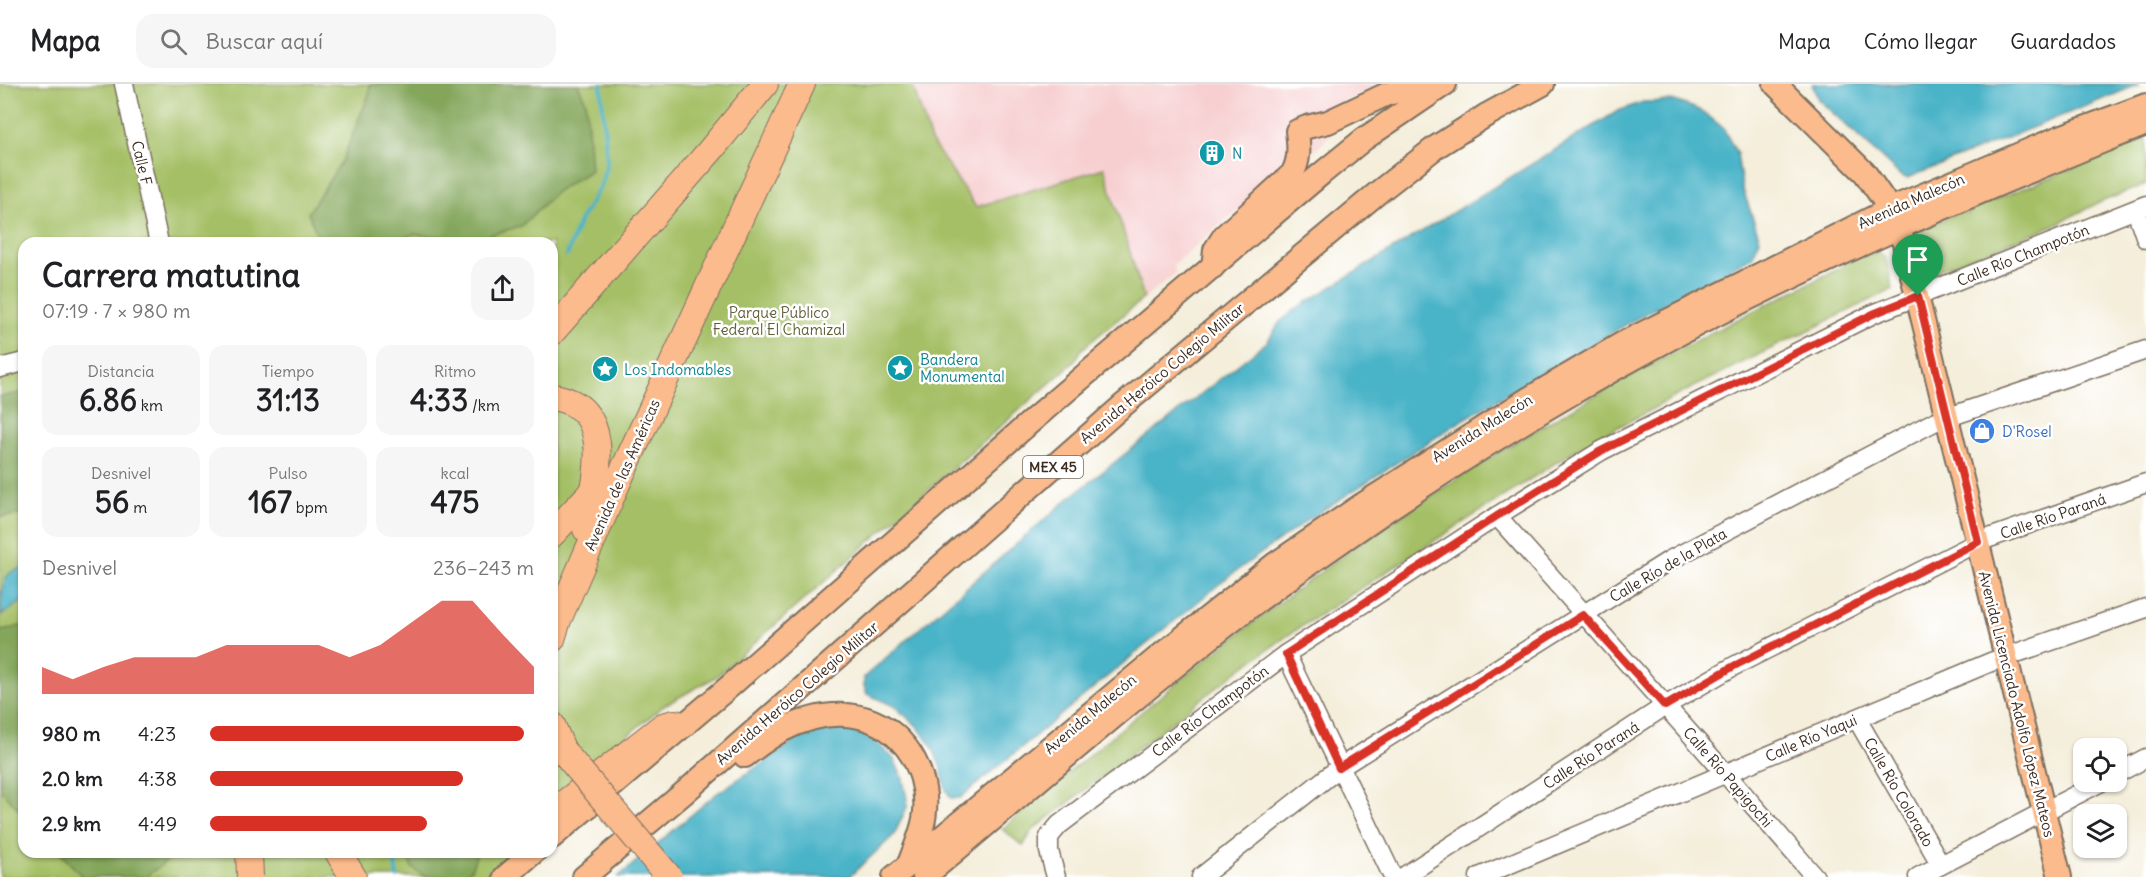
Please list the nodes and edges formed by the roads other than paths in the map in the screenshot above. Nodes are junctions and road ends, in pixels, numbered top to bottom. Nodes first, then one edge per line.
1 (124, 84) edge
2 (765, 84) edge
3 (802, 84) edge
4 (1543, 84) edge
5 (1775, 84) edge
6 (1437, 89) edge
7 (2146, 105) edge
8 (2146, 124) edge
9 (2141, 208) edge
10 (1894, 218) junction
11 (158, 237) edge
12 (2146, 239) edge
13 (1213, 267) junction
14 (1918, 296) junction
15 (558, 325) edge
16 (2146, 350) edge
17 (18, 364) edge
18 (0, 368) edge
19 (558, 399) edge
20 (1947, 416) junction
21 (625, 466) junction
22 (2146, 483) edge
23 (593, 490) junction
24 (1497, 516) junction
25 (558, 528) edge
26 (1978, 542) junction
27 (578, 573) junction
28 (2146, 608) edge
29 (1583, 615) junction
30 (558, 620) edge
31 (1286, 654) junction
32 (2006, 657) junction
33 (1665, 706) junction
34 (1857, 719) junction
35 (683, 725) junction
36 (558, 739) edge
37 (2146, 758) edge
38 (1339, 768) junction
39 (2127, 768) edge
40 (1726, 774) junction
41 (685, 792) junction
42 (2081, 792) edge
43 (558, 808) edge
44 (2043, 811) junction
45 (558, 832) edge
46 (249, 858) edge
47 (342, 858) edge
48 (527, 858) edge
49 (1941, 865) junction
50 (909, 873) edge
51 (250, 877) edge
52 (353, 877) edge
53 (505, 877) edge
54 (584, 877) edge
55 (669, 877) edge
56 (1056, 877) edge
57 (1201, 877) edge
58 (1393, 877) edge
59 (1403, 877) edge
60 (1479, 877) edge
61 (1815, 877) edge
62 (1918, 877) edge
63 (2060, 877) edge

1 - 11 street, Calle F
2 - 15 highway
3 - 21 highway, Avenida de las Américas
4 - 41 main road, Avenida Heróico Colegio Militar / MEX 45
5 - 10 main road, Avenida Licenciado Adolfo López Mateos
6 - 13 main road, MEX 45
6 - 13 main road
7 - 10 main road, Avenida Malecón
8 - 10 main road, Avenida Malecón
9 - 12 street
9 - 14 street, Calle Río Champotón
10 - 14 main road, Avenida Licenciado Adolfo López Mateos
10 - 50 main road, Avenida Malecón
13 - 35 main road, MEX 45
14 - 20 main road, Avenida Licenciado Adolfo López Mateos
14 - 24 street, Calle Río Champotón
16 - 20 street, Calle Río de la Plata
17 - 18 street
19 - 23 highway
20 - 26 main road, Avenida Licenciado Adolfo López Mateos
20 - 29 street, Calle Río de la Plata
21 - 23 highway
21 - 27 highway, Avenida de las Américas
22 - 26 street, Calle Río Paraná
23 - 25 highway
23 - 27 highway
24 - 29 street, Calle Río Papigochi
24 - 31 street, Calle Río Champotón
26 - 32 main road, Avenida Licenciado Adolfo López Mateos
26 - 33 street, Calle Río Paraná
27 - 30 highway, Avenida de las Américas
28 - 32 street, Calle Río Yaqui
29 - 33 street, Calle Río Papigochi
29 - 38 street, Calle Río de la Plata
31 - 38 street
31 - 56 street, Calle Río Champotón
32 - 34 street, Calle Río Yaqui
32 - 44 main road, Avenida Licenciado Adolfo López Mateos
33 - 40 street, Calle Río Papigochi
33 - 59 street, Calle Río Paraná
34 - 40 street, Calle Río Yaqui
34 - 49 street, Calle Río Colorado
35 - 43 highway
35 - 45 main road, MEX 45
36 - 55 highway, bridge
37 - 39 street
38 - 57 street, Calle Río de la Plata
38 - 58 street
40 - 60 street, Calle Río Yaqui
40 - 61 street, Calle Río Papigochi
41 - 50 main road
41 - 54 main road, Avenida Heróico Colegio Militar / MEX 45
42 - 44 street
44 - 49 street
44 - 63 main road, Avenida Licenciado Adolfo López Mateos
46 - 51 highway
47 - 52 highway
48 - 53 main road
49 - 62 street

